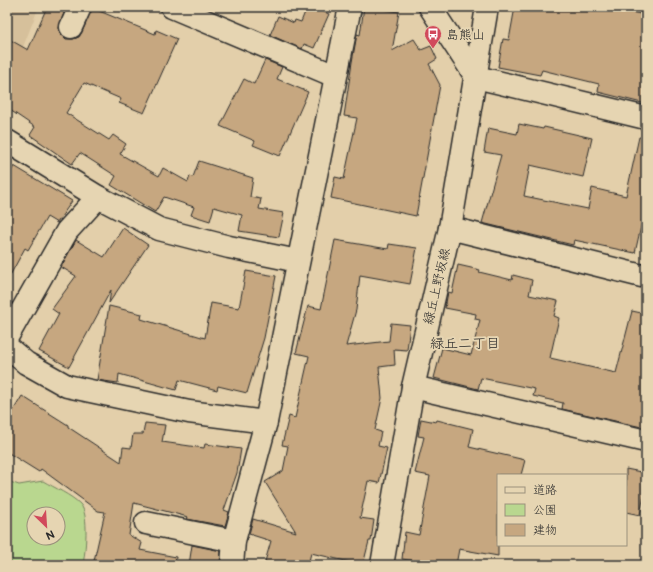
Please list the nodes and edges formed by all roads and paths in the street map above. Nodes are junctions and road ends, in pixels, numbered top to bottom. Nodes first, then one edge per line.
1 (80, 7) edge
2 (172, 7) edge
3 (350, 7) edge
4 (430, 7) edge
5 (488, 7) edge
6 (71, 27) dead end
7 (335, 76) junction
8 (476, 77) junction
9 (646, 118) edge
10 (7, 141) edge
11 (98, 197) junction
12 (450, 228) junction
13 (298, 261) junction
14 (646, 277) edge
15 (7, 337) edge
16 (7, 347) edge
17 (414, 386) junction
18 (266, 422) junction
19 (646, 441) edge
20 (146, 523) dead end
21 (234, 541) junction
22 (232, 565) edge
23 (383, 565) edge

1 - 6 street
2 - 7 street
3 - 7 street
4 - 8 street
5 - 8 street, 緑丘上野坂線
7 - 13 street
8 - 9 street
8 - 12 street, 緑丘上野坂線
10 - 11 street
11 - 13 street
11 - 15 street
12 - 14 street
12 - 17 street, 緑丘上野坂線
13 - 18 street
16 - 18 street
17 - 19 street
17 - 23 street, 緑丘上野坂線
18 - 21 street
20 - 21 street
21 - 22 street

